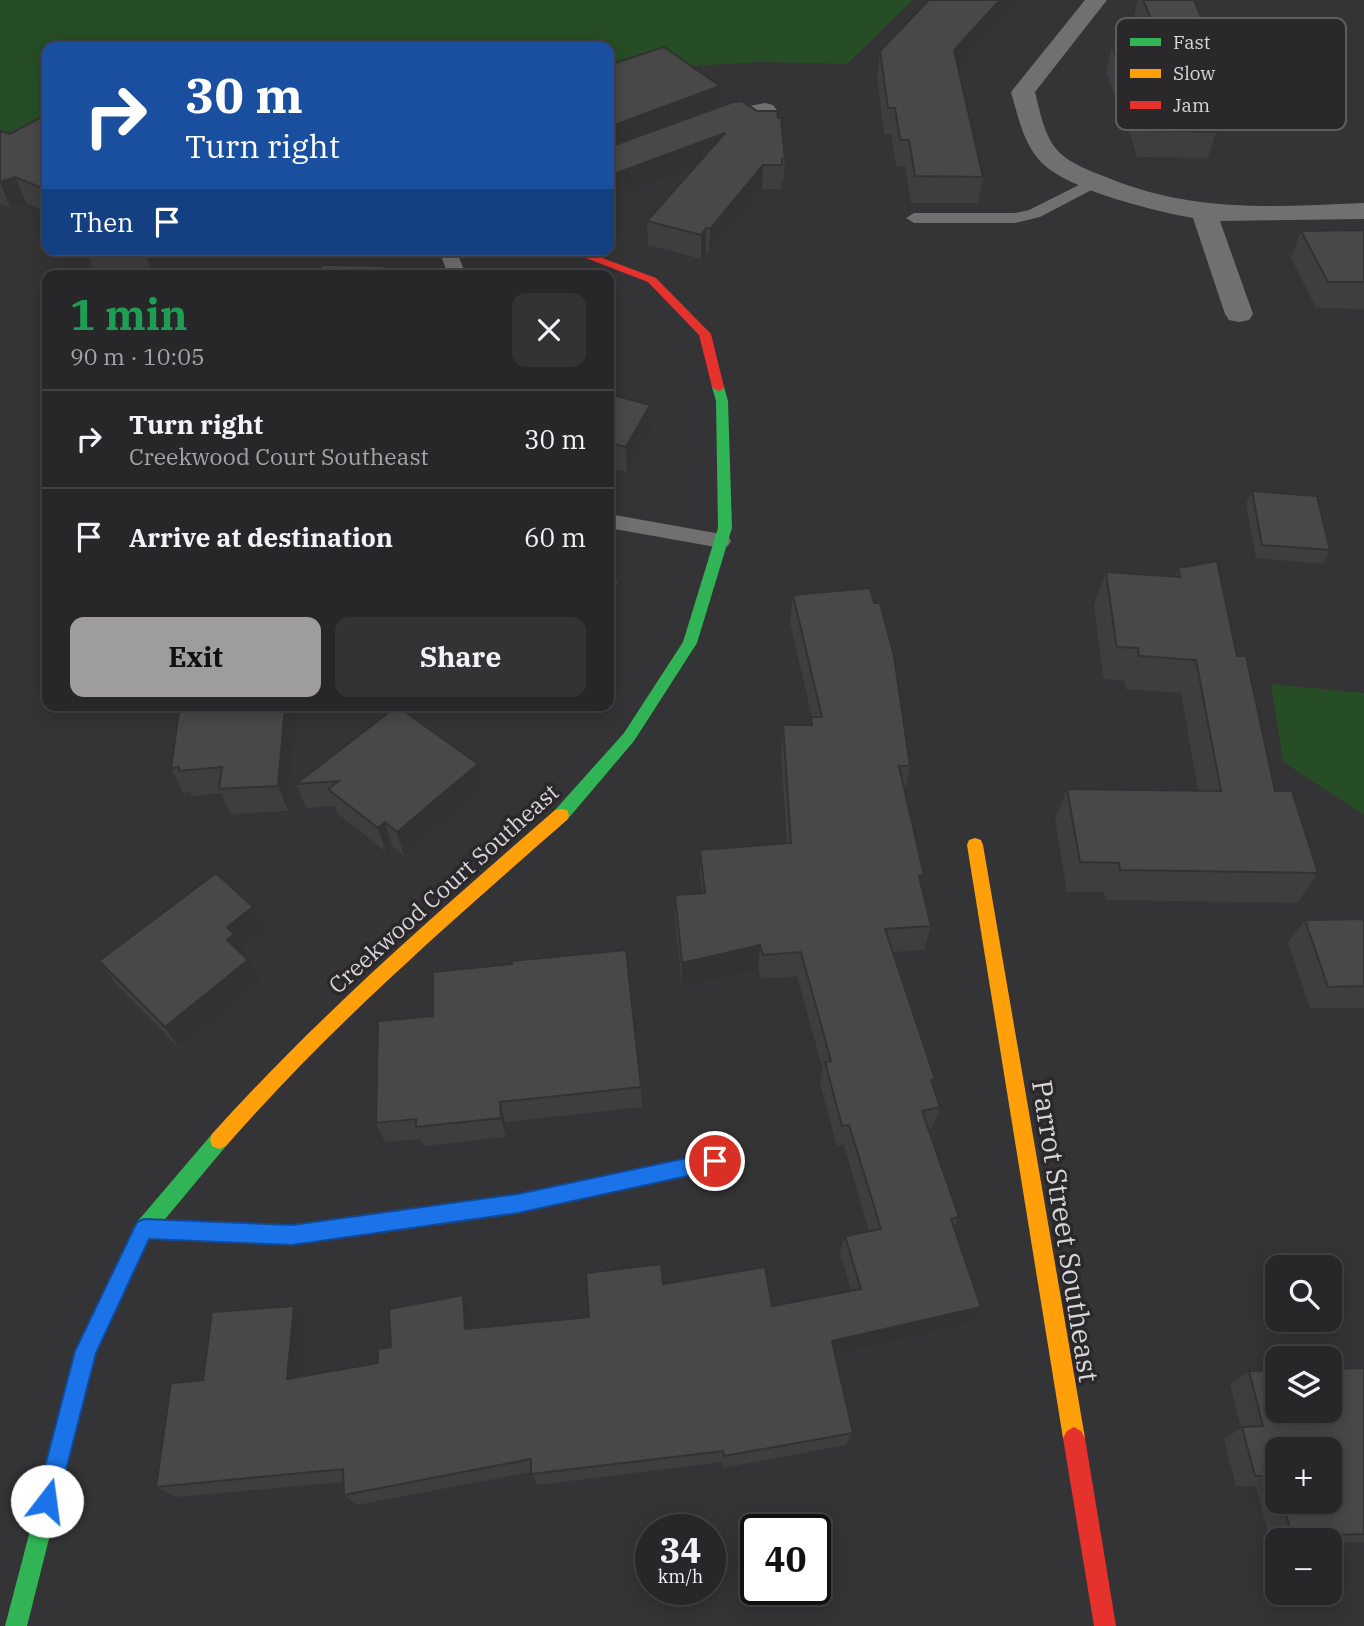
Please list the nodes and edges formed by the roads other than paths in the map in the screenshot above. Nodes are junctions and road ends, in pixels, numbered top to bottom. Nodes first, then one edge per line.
1 (1096, 0) edge
2 (765, 110) edge
3 (614, 160) edge
4 (1094, 182) junction
5 (1364, 211) edge
6 (1204, 213) junction
7 (914, 218) dead end
8 (586, 256) edge
9 (1239, 314) dead end
10 (614, 522) edge
11 (721, 541) junction
12 (975, 845) dead end
13 (715, 1161) dead end
14 (144, 1229) junction
15 (16, 1626) edge
16 (1105, 1626) edge

1 - 4 street
2 - 3 street
4 - 6 street
4 - 7 lane
5 - 6 street
6 - 9 street
8 - 11 street, Creekwood Court Southeast
10 - 11 lane
11 - 14 street, Creekwood Court Southeast
12 - 16 street, Parrot Street Southeast
13 - 14 street
14 - 15 street, Creekwood Court Southeast

